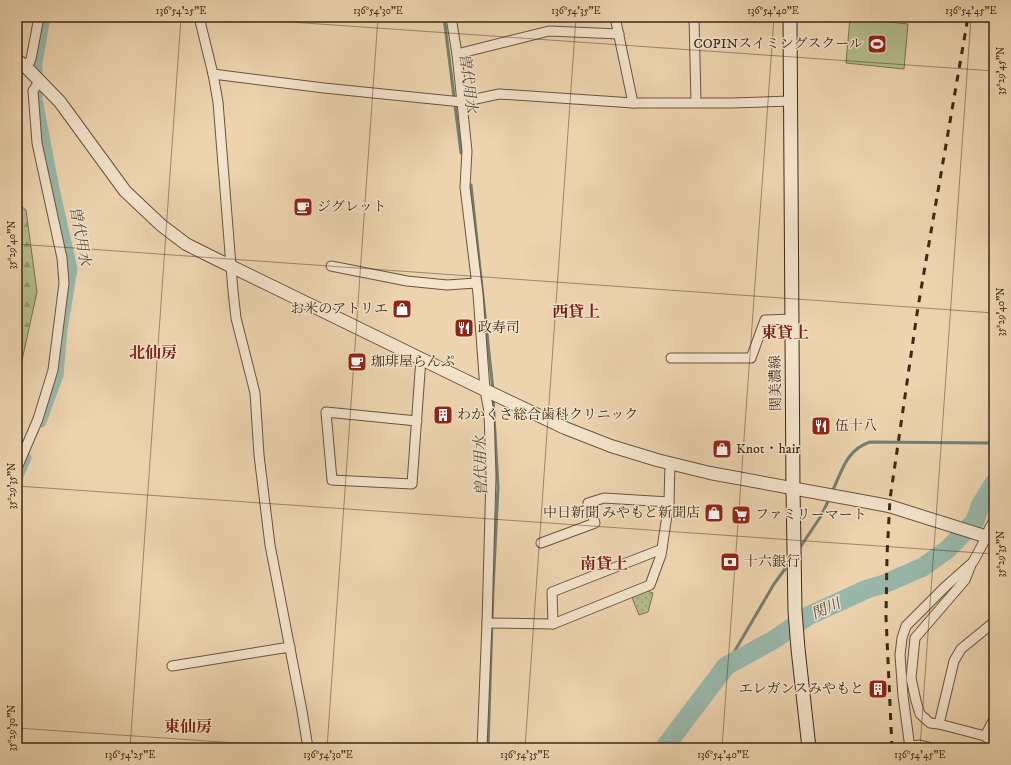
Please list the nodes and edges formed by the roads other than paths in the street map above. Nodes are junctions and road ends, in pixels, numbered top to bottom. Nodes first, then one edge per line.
1 (39, 17) edge
2 (198, 17) edge
3 (451, 17) edge
4 (616, 17) edge
5 (694, 17) edge
6 (790, 17) edge
7 (619, 34) junction
8 (457, 54) junction
9 (17, 60) edge
10 (28, 68) junction
11 (213, 74) junction
12 (40, 80) junction
13 (790, 101) junction
14 (462, 102) junction
15 (696, 102) junction
16 (633, 103) junction
17 (331, 266) dead end
18 (232, 267) junction
19 (476, 283) junction
20 (792, 319) junction
21 (421, 358) junction
22 (671, 358) dead end
23 (485, 390) junction
24 (417, 421) junction
25 (670, 463) junction
26 (17, 468) edge
27 (793, 489) junction
28 (669, 502) junction
29 (994, 521) edge
30 (989, 537) edge
31 (541, 543) dead end
32 (662, 549) junction
33 (972, 562) junction
34 (994, 622) edge
35 (488, 623) junction
36 (553, 624) junction
37 (290, 647) junction
38 (172, 666) dead end
39 (994, 719) edge
40 (939, 724) junction
41 (985, 736) junction
42 (994, 744) edge
43 (910, 747) edge
44 (308, 748) edge
45 (482, 748) edge
46 (809, 748) edge
47 (932, 748) edge

1 - 10 street
2 - 11 street
3 - 8 street
4 - 7 street
5 - 15 street
6 - 13 main road, 関美濃線
7 - 8 street
7 - 16 street
8 - 14 street
9 - 10 street
10 - 12 street
11 - 14 street
11 - 18 street
12 - 18 street
12 - 26 street
13 - 15 street
13 - 20 main road, 関美濃線
14 - 16 street
14 - 19 street
15 - 16 street
17 - 19 street
18 - 21 street
18 - 37 street
19 - 23 street
20 - 22 street
20 - 27 main road, 関美濃線
21 - 23 street
21 - 24 street
23 - 25 street
23 - 35 street
24 - 24 street
25 - 27 street
25 - 28 street
27 - 30 street
27 - 46 main road, 関美濃線
28 - 31 street
28 - 32 street
29 - 30 street
30 - 33 street
32 - 36 street
32 - 36 street
33 - 40 street
33 - 43 street
34 - 40 street
35 - 36 street
35 - 45 street
37 - 38 street
37 - 44 street
39 - 41 street
40 - 41 street
41 - 42 street
43 - 47 street

